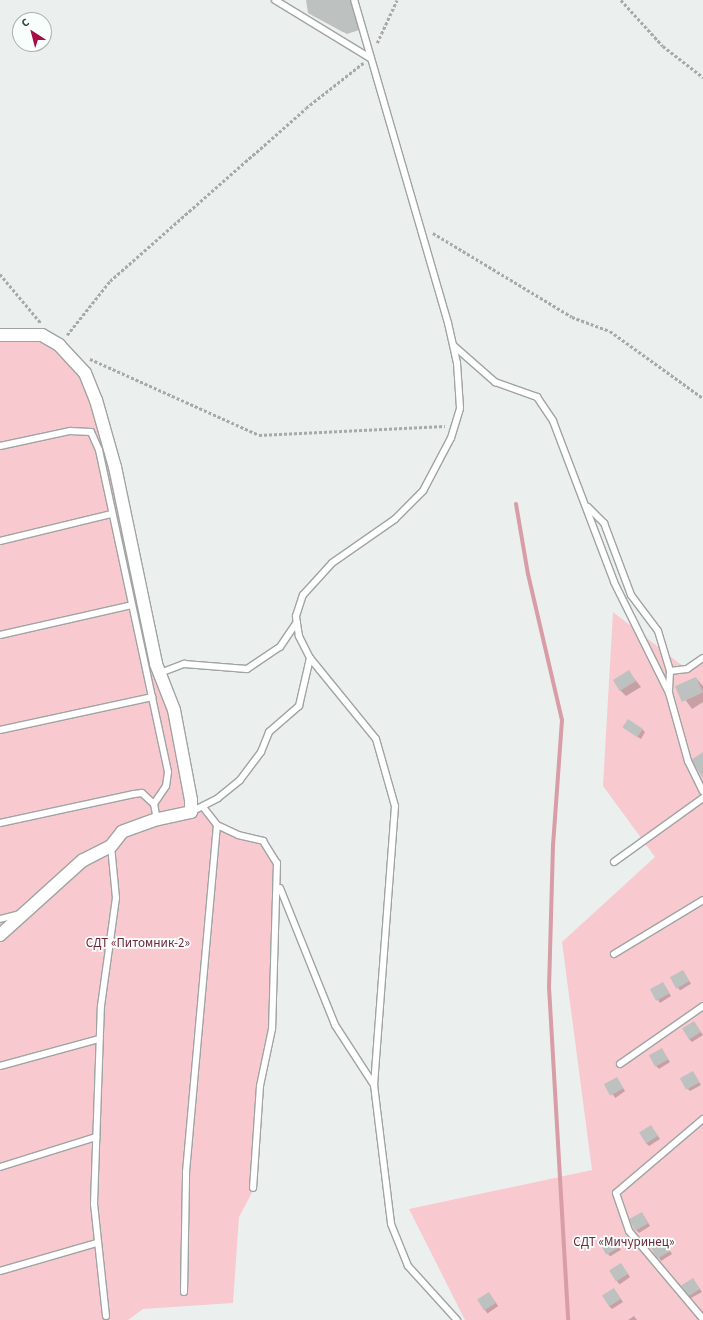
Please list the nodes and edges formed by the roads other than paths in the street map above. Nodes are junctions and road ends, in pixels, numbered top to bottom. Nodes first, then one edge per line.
1 (275, 0) edge
2 (354, 0) edge
3 (370, 58) junction
4 (0, 335) edge
5 (453, 345) junction
6 (0, 446) edge
7 (587, 505) junction
8 (112, 514) junction
9 (0, 541) edge
10 (132, 605) junction
11 (297, 622) junction
12 (0, 634) edge
13 (310, 658) junction
14 (703, 658) edge
15 (670, 671) junction
16 (160, 673) junction
17 (669, 693) junction
18 (152, 697) junction
19 (0, 730) edge
20 (703, 792) edge
21 (703, 798) edge
22 (154, 804) junction
23 (203, 807) junction
24 (190, 812) junction
25 (157, 819) junction
26 (0, 823) edge
27 (217, 825) junction
28 (111, 846) junction
29 (614, 862) dead end
30 (279, 886) junction
31 (703, 900) edge
32 (24, 913) junction
33 (0, 919) edge
34 (0, 935) edge
35 (614, 954) dead end
36 (703, 1006) edge
37 (99, 1039) junction
38 (620, 1064) dead end
39 (0, 1066) edge
40 (374, 1084) junction
41 (703, 1119) edge
42 (96, 1138) junction
43 (0, 1167) edge
44 (253, 1188) dead end
45 (97, 1243) junction
46 (0, 1271) edge
47 (184, 1292) dead end
48 (106, 1316) dead end
49 (703, 1319) edge
50 (457, 1320) edge

1 - 3 lane
2 - 3 lane
3 - 5 lane
4 - 16 street
5 - 7 lane
5 - 11 lane
6 - 8 lane
7 - 15 lane
7 - 17 lane
8 - 9 lane
8 - 10 lane
10 - 12 lane
10 - 18 lane
11 - 13 lane
11 - 16 lane
13 - 23 lane
13 - 40 lane
14 - 15 lane
15 - 17 lane
16 - 24 street
17 - 20 lane
18 - 19 lane
18 - 22 lane
21 - 29 lane
22 - 25 lane
22 - 26 lane
23 - 24 lane
23 - 27 lane
24 - 25 street
25 - 28 street
27 - 30 lane
27 - 47 lane
28 - 32 street
28 - 37 lane
30 - 40 lane
30 - 44 lane
31 - 35 lane
32 - 33 lane
32 - 34 street
36 - 38 lane
37 - 39 lane
37 - 42 lane
40 - 50 lane
41 - 49 lane
42 - 43 lane
42 - 45 lane
45 - 46 lane
45 - 48 lane

